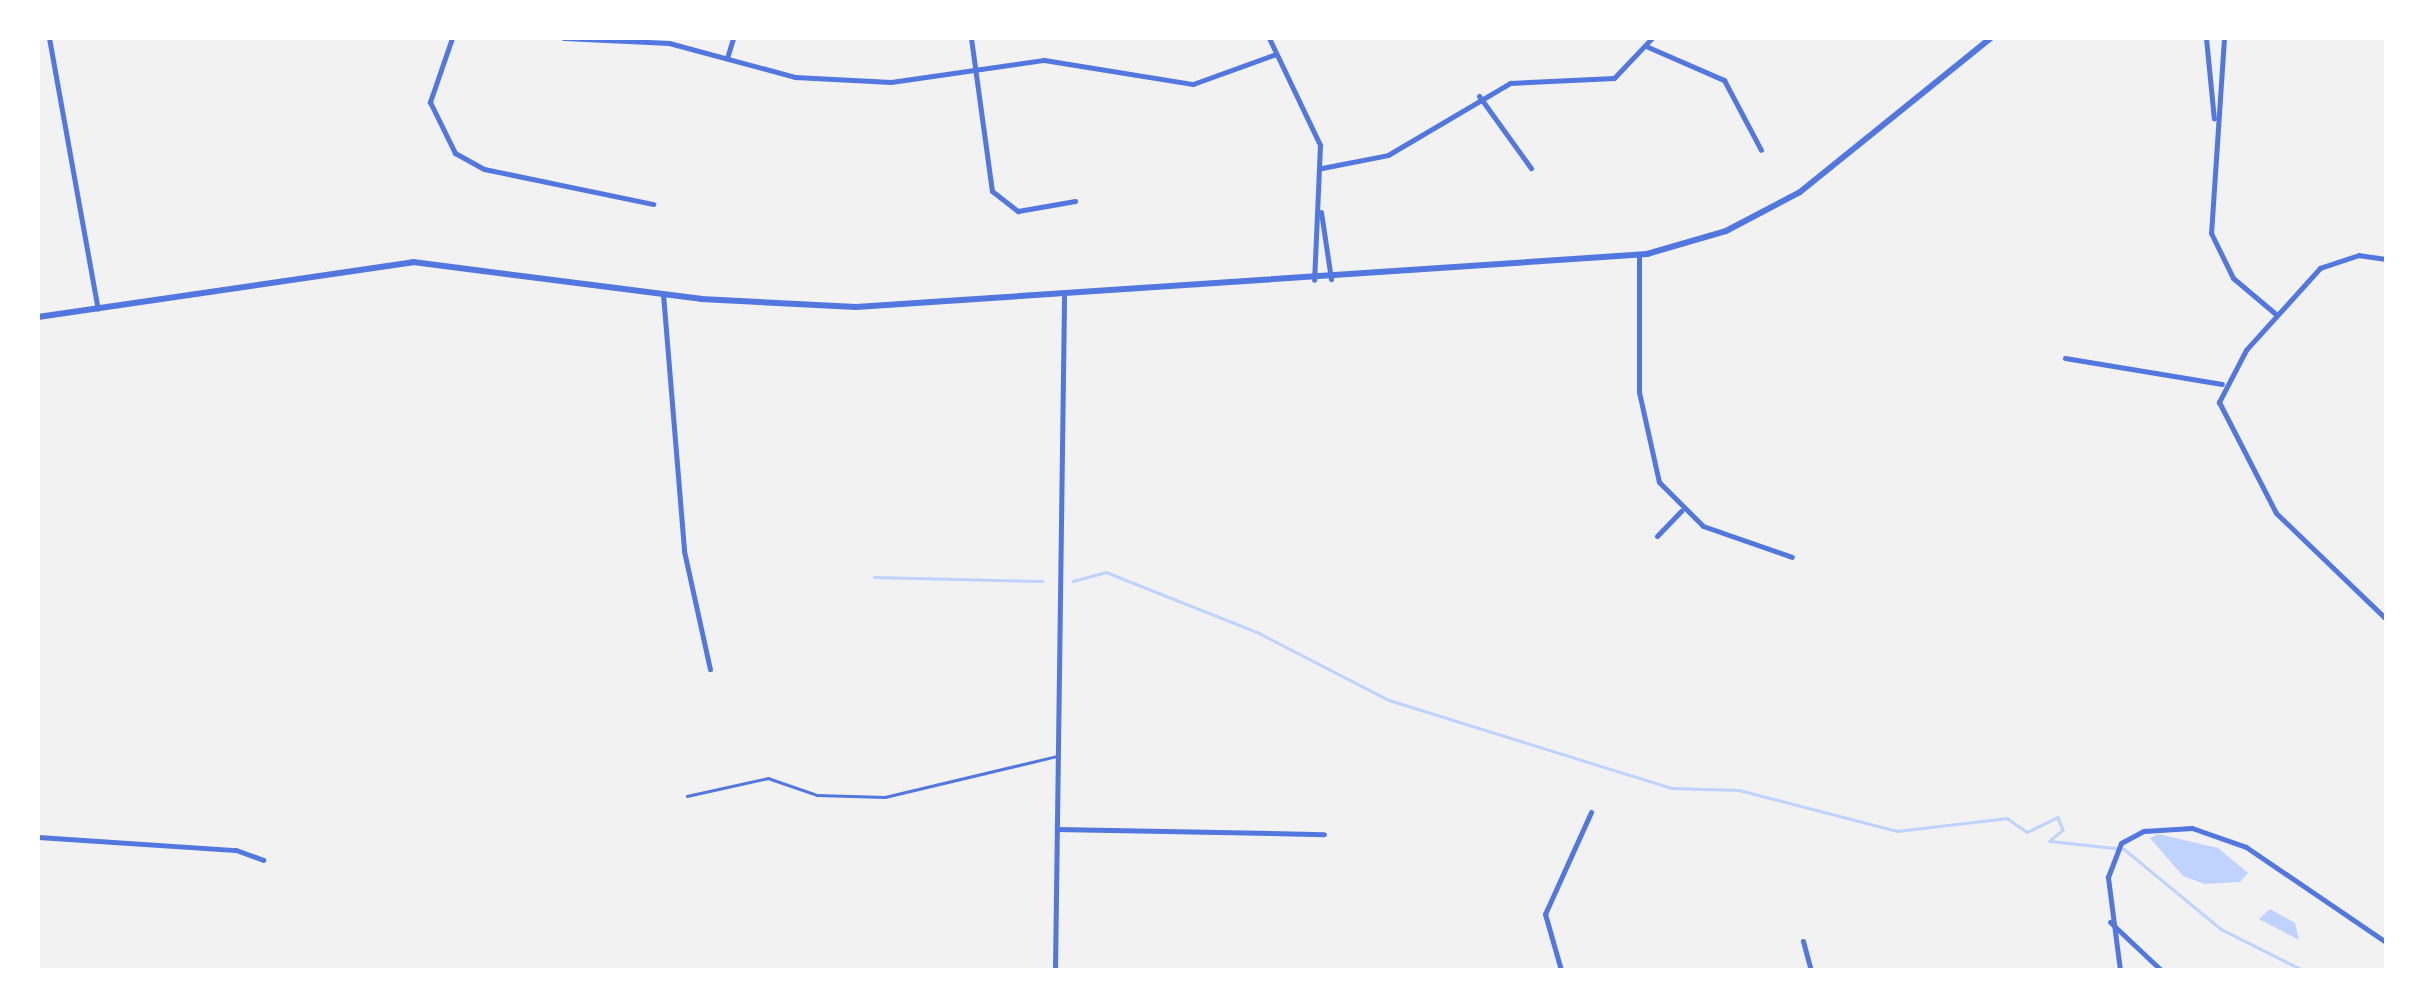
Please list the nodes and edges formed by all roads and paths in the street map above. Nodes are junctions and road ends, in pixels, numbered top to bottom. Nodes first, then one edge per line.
1 (49, 38) edge
2 (452, 38) edge
3 (564, 38) edge
4 (733, 38) edge
5 (971, 38) edge
6 (1268, 38) edge
7 (1652, 38) edge
8 (1991, 38) edge
9 (2206, 38) edge
10 (2224, 38) edge
11 (1648, 47) junction
12 (1276, 54) junction
13 (728, 58) junction
14 (972, 70) junction
15 (1479, 96) junction
16 (2214, 125) junction
17 (1761, 150) dead end
18 (1322, 168) junction
19 (1531, 168) dead end
20 (1075, 202) dead end
21 (653, 204) dead end
22 (1320, 209) junction
23 (1639, 255) junction
24 (2386, 259) edge
25 (1331, 279) junction
26 (1314, 280) junction
27 (663, 294) junction
28 (1064, 297) junction
29 (98, 309) junction
30 (2277, 316) junction
31 (38, 318) edge
32 (2065, 358) dead end
33 (2222, 384) junction
34 (1681, 510) junction
35 (1658, 536) dead end
36 (1792, 557) dead end
37 (2386, 618) edge
38 (710, 669) dead end
39 (1058, 756) junction
40 (688, 796) dead end
41 (1591, 812) dead end
42 (1057, 829) junction
43 (1324, 834) dead end
44 (38, 837) edge
45 (263, 860) dead end
46 (2108, 920) junction
47 (1803, 940) dead end
48 (2386, 942) edge
49 (1055, 970) edge
50 (1560, 970) edge
51 (1811, 970) edge
52 (2120, 970) edge
53 (2161, 970) edge

1 - 29 street
2 - 21 street
3 - 13 street
4 - 13 street
5 - 14 street
6 - 12 street
7 - 11 street
8 - 23 street
9 - 16 street
10 - 16 street
11 - 15 street
11 - 17 street
12 - 14 street
12 - 18 street
13 - 14 street
14 - 20 street
15 - 18 street
15 - 19 street
16 - 30 street
18 - 22 street
22 - 25 street
22 - 26 street
23 - 25 street
23 - 34 street
24 - 30 street
25 - 26 street
26 - 28 street
27 - 28 street
27 - 29 street
27 - 38 street
28 - 39 street
29 - 31 street
30 - 33 street
32 - 33 street
33 - 37 street
34 - 35 street
34 - 36 street
39 - 40 lane
39 - 42 street
41 - 50 street
42 - 43 street
42 - 49 street
44 - 45 street
46 - 48 street
46 - 52 street
46 - 53 street
47 - 51 street

